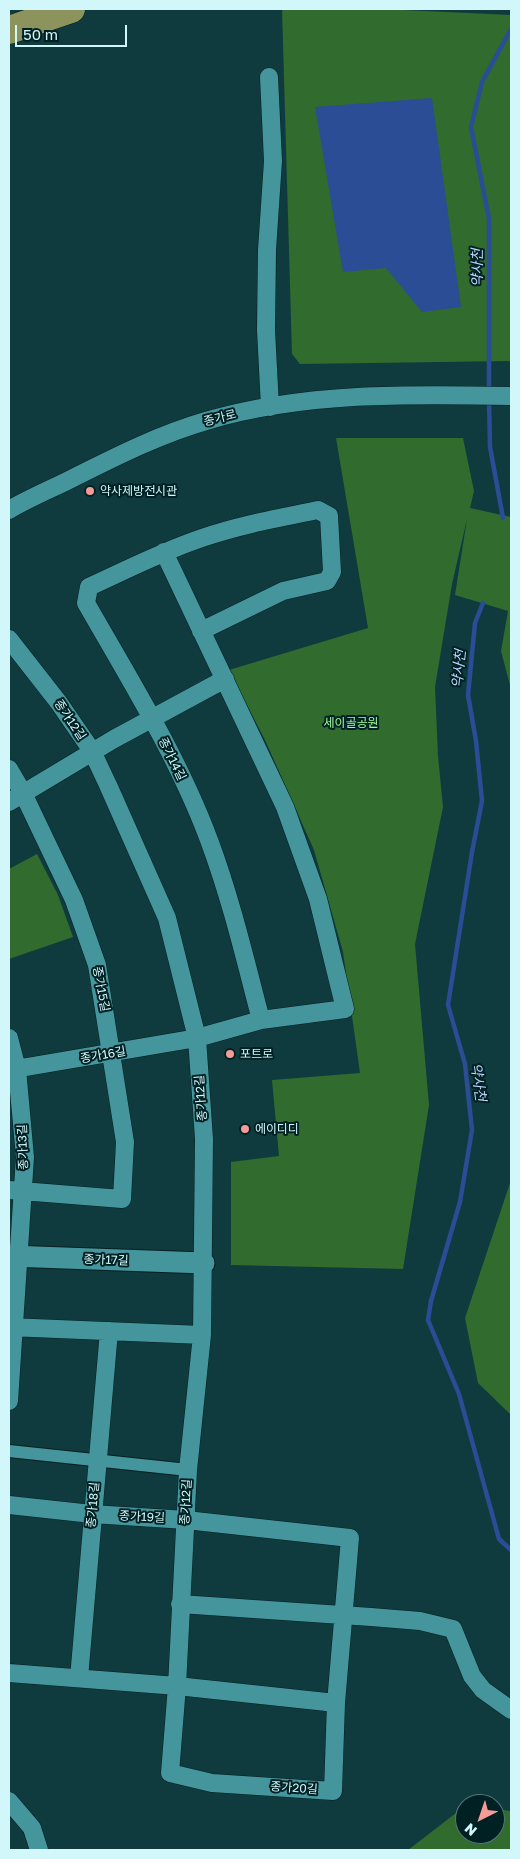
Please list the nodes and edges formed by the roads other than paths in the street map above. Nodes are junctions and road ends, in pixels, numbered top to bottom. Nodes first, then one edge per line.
1 (71, 9) edge
2 (9, 30) edge
3 (269, 77) dead end
4 (511, 396) edge
5 (270, 407) junction
6 (9, 510) edge
7 (164, 552) junction
8 (201, 631) junction
9 (9, 639) edge
10 (225, 679) junction
11 (151, 719) junction
12 (92, 751) junction
13 (9, 769) edge
14 (16, 798) edge
15 (261, 1020) junction
16 (9, 1038) edge
17 (197, 1038) junction
18 (113, 1053) junction
19 (13, 1070) edge
20 (16, 1190) edge
21 (14, 1256) edge
22 (204, 1263) junction
23 (12, 1327) edge
24 (110, 1332) junction
25 (202, 1335) junction
26 (9, 1401) edge
27 (9, 1451) edge
28 (97, 1461) junction
29 (188, 1470) junction
30 (9, 1505) edge
31 (92, 1514) junction
32 (186, 1520) junction
33 (180, 1604) junction
34 (344, 1616) junction
35 (9, 1673) edge
36 (79, 1678) junction
37 (177, 1686) junction
38 (336, 1703) junction
39 (511, 1710) edge
40 (9, 1802) edge
41 (39, 1850) edge

1 - 2 main road
3 - 5 street
4 - 5 street, 종가로
5 - 6 street, 종가로
7 - 8 street
7 - 8 street, 종가14길
7 - 11 street, 종가14길
8 - 10 street
9 - 12 street, 종가12길
10 - 11 street
10 - 15 street
11 - 12 street
11 - 15 street, 종가14길
12 - 14 street
12 - 17 street, 종가12길
13 - 14 street, 종가15길
14 - 18 street, 종가15길
15 - 17 street
16 - 19 street, 종가13길
17 - 18 street, 종가16길
17 - 22 street, 종가12길
18 - 19 street, 종가16길
18 - 20 street, 종가15길
19 - 20 street, 종가13길
20 - 21 street, 종가13길
21 - 22 street, 종가17길
21 - 23 street, 종가13길
22 - 25 street, 종가12길
23 - 24 street
23 - 26 street
24 - 25 street
24 - 28 street, 종가18길
25 - 29 street, 종가12길
27 - 28 street
28 - 29 street
28 - 31 street, 종가18길
29 - 32 street, 종가12길
30 - 31 street, 종가19길
31 - 32 street, 종가19길
31 - 36 street, 종가18길
32 - 33 street, 종가12길
32 - 34 street, 종가20길
33 - 34 street
33 - 37 street, 종가12길
34 - 38 street, 종가20길
34 - 39 street
35 - 36 street
36 - 37 street
37 - 38 street
37 - 38 street, 종가20길
40 - 41 street

